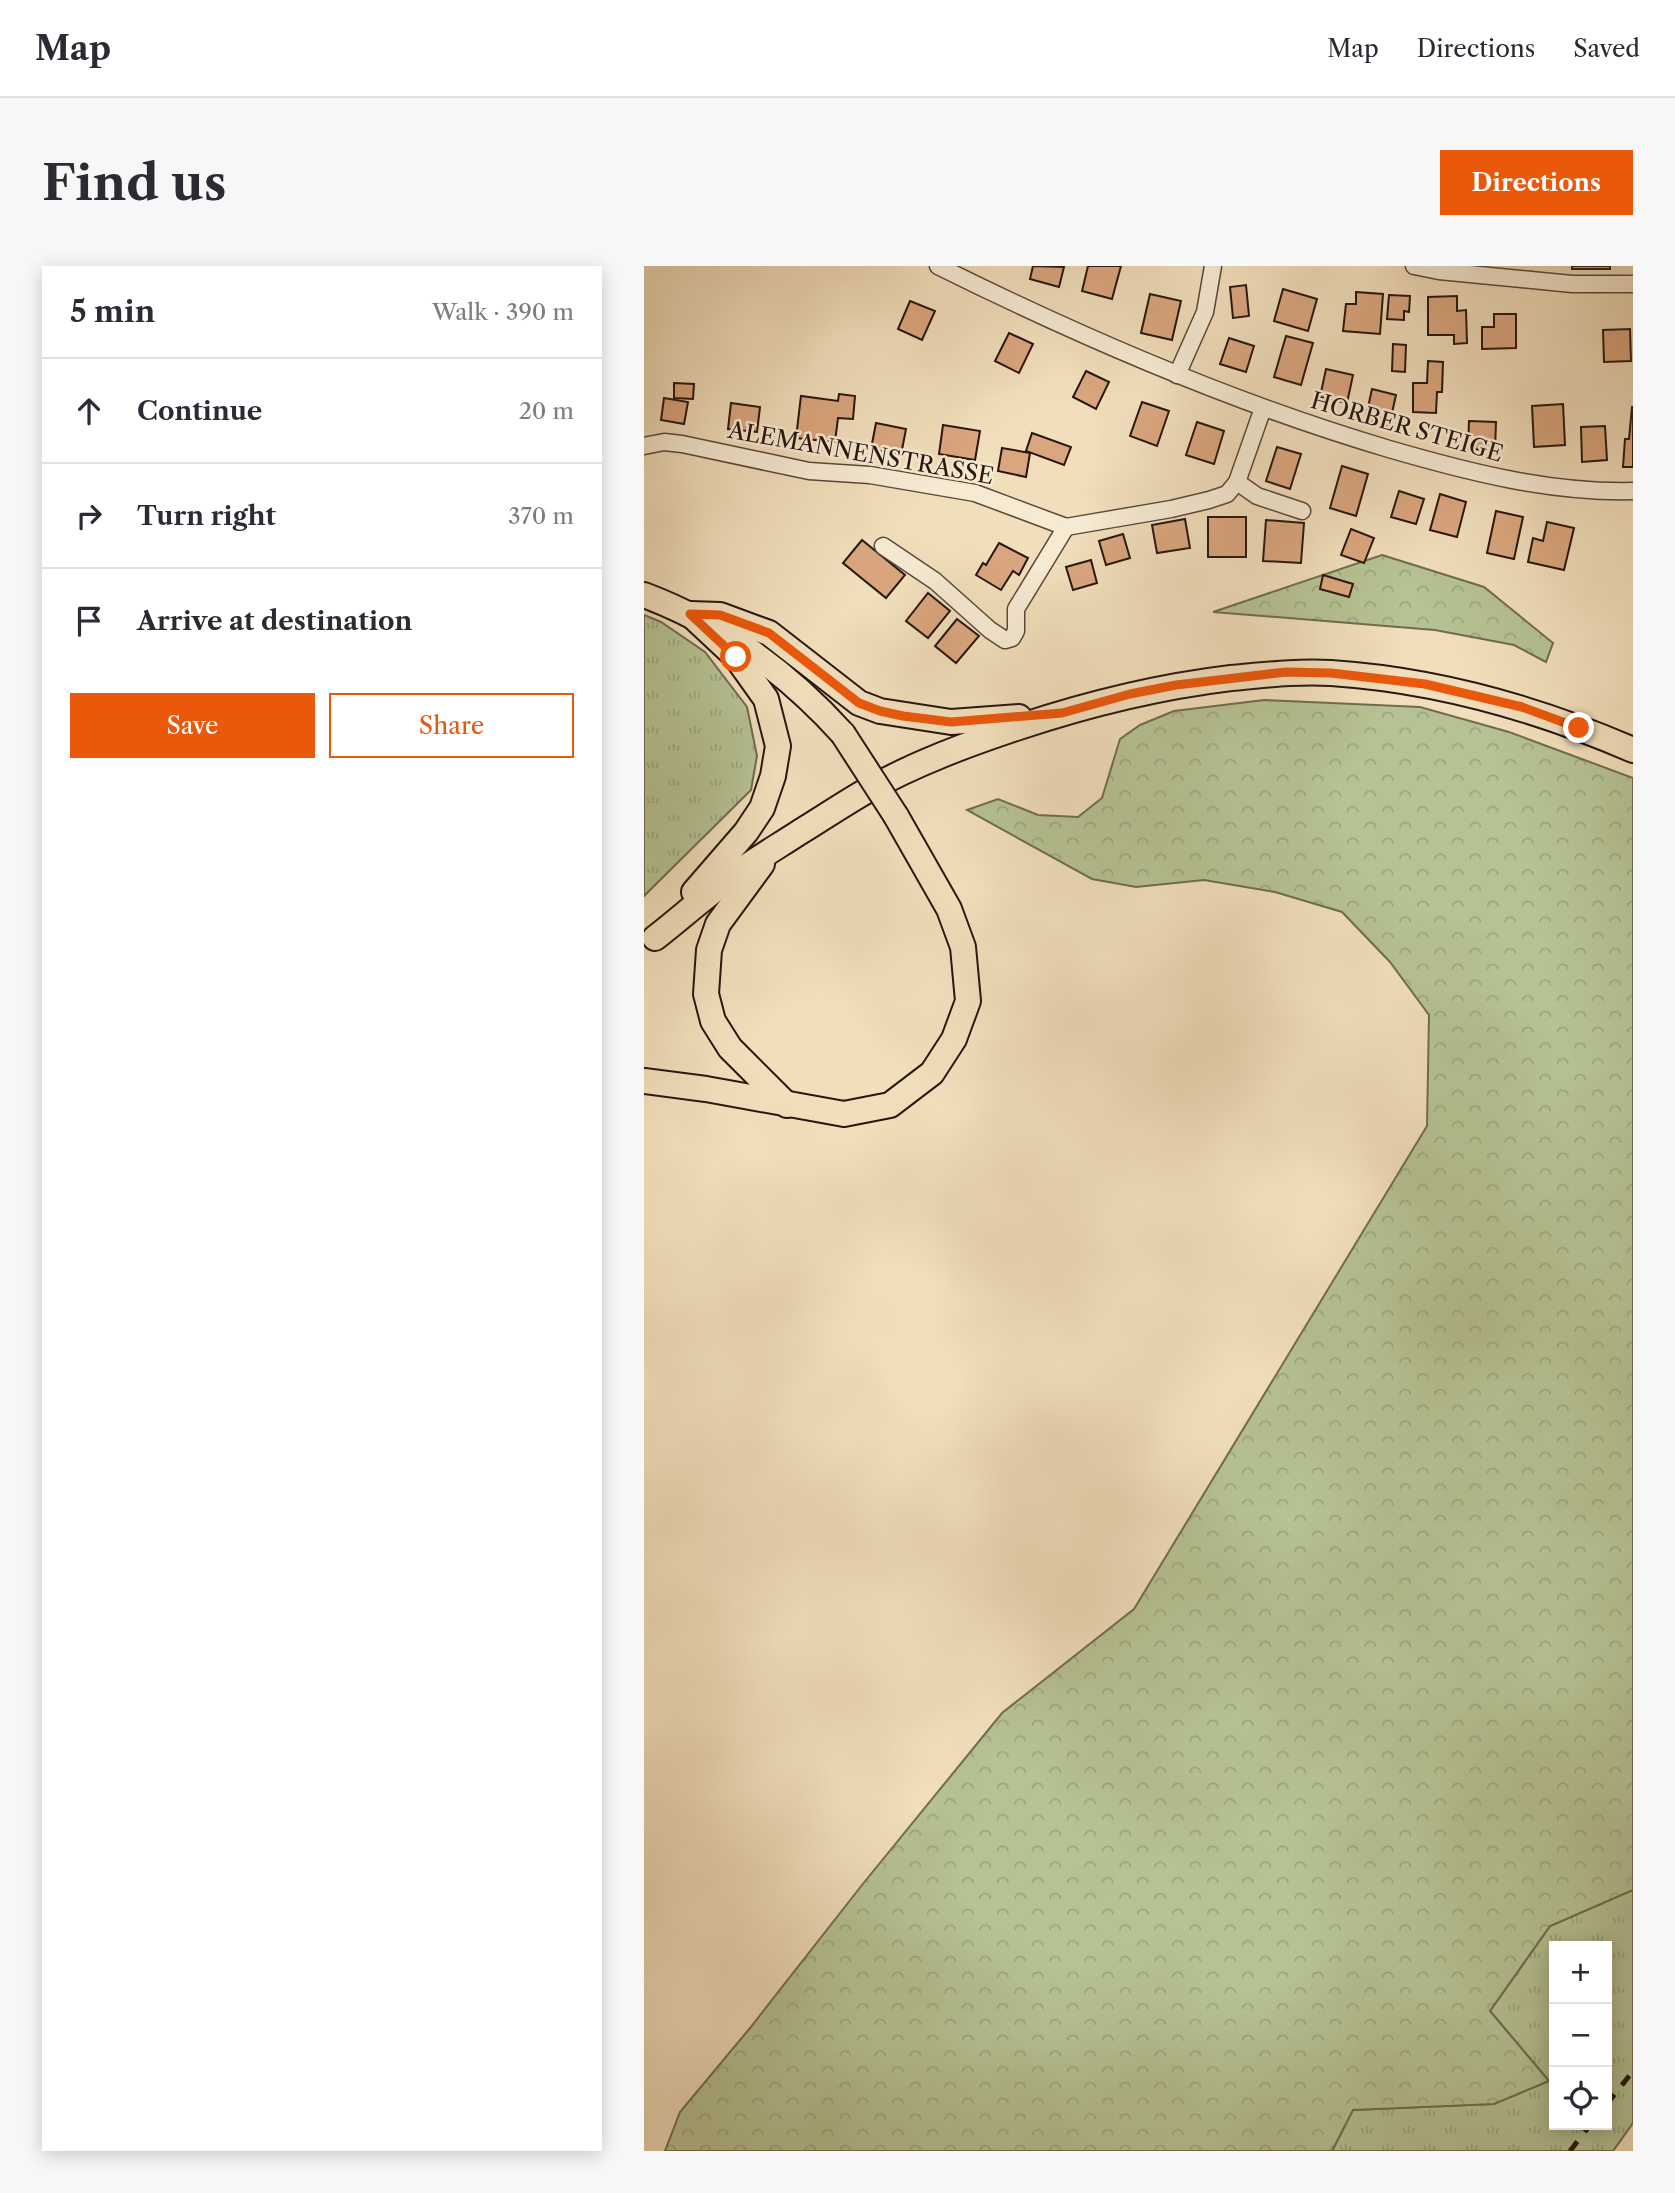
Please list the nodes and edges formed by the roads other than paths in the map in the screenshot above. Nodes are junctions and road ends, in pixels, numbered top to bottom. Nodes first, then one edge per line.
1 (938, 266) edge
2 (1213, 266) edge
3 (1414, 266) edge
4 (1633, 284) edge
5 (1177, 375) junction
6 (1263, 408) junction
7 (644, 446) edge
8 (1237, 482) junction
9 (1633, 491) edge
10 (1302, 511) dead end
11 (1066, 527) junction
12 (883, 546) dead end
13 (644, 595) edge
14 (690, 614) junction
15 (1062, 713) junction
16 (1633, 750) edge
17 (774, 849) junction
18 (650, 945) edge
19 (644, 1081) edge
20 (787, 1105) junction

1 - 5 street, HORBER STEIGE
2 - 5 street
3 - 4 street
5 - 6 street, HORBER STEIGE
6 - 8 street
6 - 9 street, HORBER STEIGE
7 - 11 street, ALEMANNENSTRASSE
8 - 10 street
8 - 11 street
11 - 12 street
13 - 14 main road
14 - 15 main road
14 - 18 main road
14 - 20 main road, bridge
15 - 16 main road
15 - 17 main road
17 - 18 main road
17 - 20 main road
19 - 20 main road

